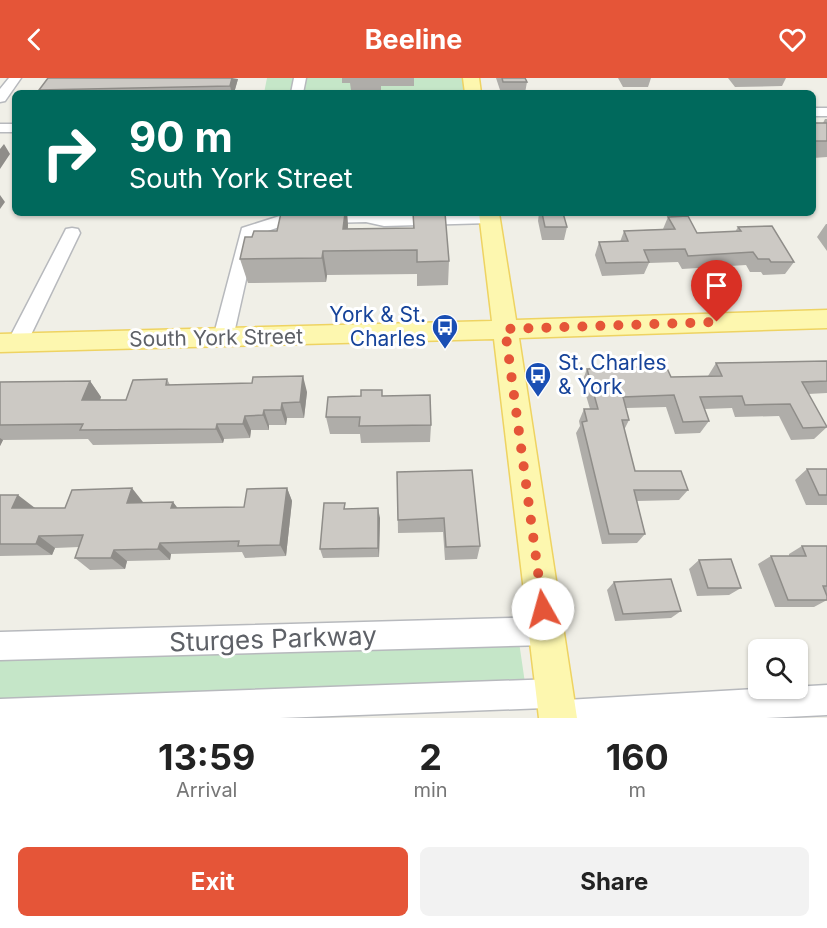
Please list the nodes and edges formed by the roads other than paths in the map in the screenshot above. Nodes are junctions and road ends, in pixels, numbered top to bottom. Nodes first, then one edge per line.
1 (15, 78) edge
2 (0, 98) edge
3 (489, 216) edge
4 (72, 233) dead end
5 (827, 319) edge
6 (505, 329) junction
7 (223, 338) junction
8 (8, 343) edge
9 (546, 631) junction
10 (0, 646) edge
11 (827, 700) edge
12 (556, 709) edge
13 (0, 714) edge

1 - 2 street
3 - 6 main road
3 - 7 street
4 - 8 street
5 - 6 main road, South York Street
6 - 7 main road, South York Street
6 - 9 main road
7 - 8 main road, South York Street
9 - 10 street, Sturges Parkway
9 - 12 main road
11 - 12 street
12 - 13 street

